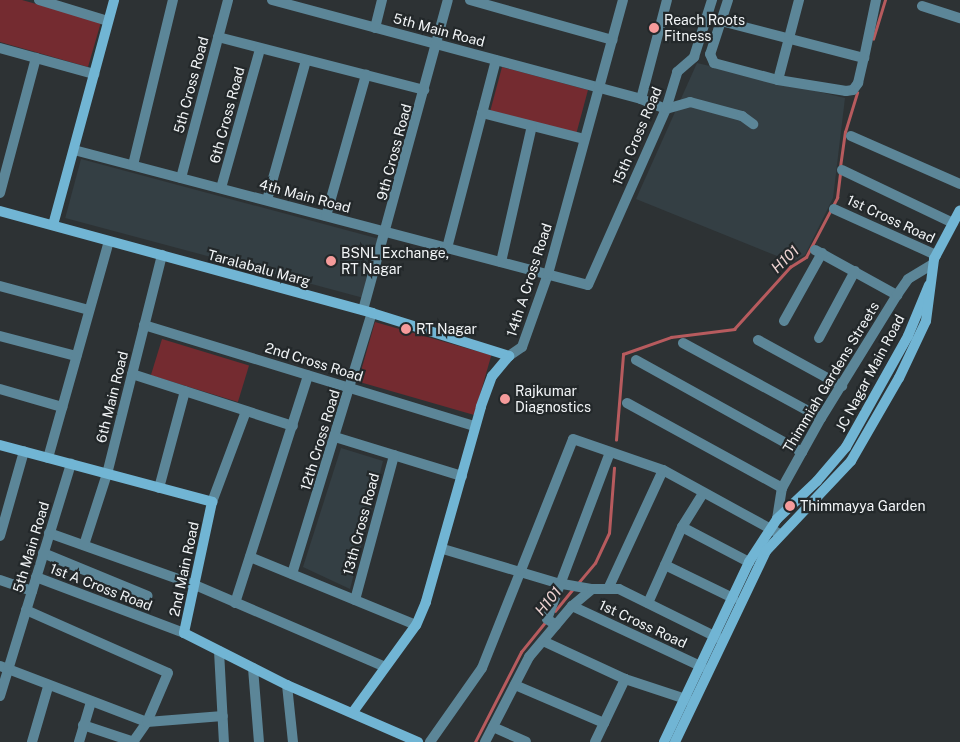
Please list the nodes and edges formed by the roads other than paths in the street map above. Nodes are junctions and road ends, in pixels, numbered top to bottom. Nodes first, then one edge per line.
1 (39, 0) edge
2 (114, 0) edge
3 (173, 0) edge
4 (228, 0) edge
5 (272, 0) edge
6 (382, 0) edge
7 (448, 0) edge
8 (470, 0) edge
9 (622, 0) edge
10 (667, 0) edge
11 (712, 0) edge
12 (728, 0) edge
13 (799, 0) edge
14 (876, 0) edge
15 (51, 2) edge
16 (922, 6) dead end
17 (960, 18) edge
18 (108, 21) junction
19 (721, 21) junction
20 (375, 28) junction
21 (218, 37) junction
22 (789, 39) junction
23 (612, 40) junction
24 (436, 44) junction
25 (0, 48) edge
26 (260, 49) junction
27 (36, 58) junction
28 (864, 58) junction
29 (306, 60) junction
30 (496, 60) junction
31 (94, 74) junction
32 (366, 75) junction
33 (778, 80) junction
34 (598, 87) junction
35 (424, 90) junction
36 (641, 98) junction
37 (666, 109) junction
38 (482, 113) junction
39 (753, 124) dead end
40 (532, 126) junction
41 (850, 136) dead end
42 (584, 139) junction
43 (74, 150) junction
44 (133, 165) junction
45 (842, 170) dead end
46 (181, 178) junction
47 (960, 184) edge
48 (221, 188) junction
49 (0, 193) edge
50 (267, 200) junction
51 (834, 208) dead end
52 (960, 210) edge
53 (0, 211) edge
54 (326, 216) junction
55 (954, 224) junction
56 (53, 226) junction
57 (387, 232) junction
58 (109, 241) junction
59 (447, 248) junction
60 (162, 255) junction
61 (934, 260) junction
62 (501, 262) junction
63 (855, 271) junction
64 (548, 274) junction
65 (588, 285) joint
66 (930, 285) junction
67 (0, 286) edge
68 (897, 295) junction
69 (90, 310) junction
70 (368, 312) junction
71 (784, 322) dead end
72 (144, 325) junction
73 (0, 336) edge
74 (819, 338) dead end
75 (758, 340) dead end
76 (684, 343) dead end
77 (76, 356) junction
78 (509, 356) junction
79 (636, 360) dead end
80 (132, 374) junction
81 (308, 375) junction
82 (842, 386) junction
83 (350, 388) junction
84 (0, 389) edge
85 (185, 391) junction
86 (627, 403) dead end
87 (62, 407) junction
88 (246, 411) junction
89 (821, 418) junction
90 (293, 426) junction
91 (475, 426) junction
92 (335, 437) junction
93 (0, 445) edge
94 (24, 451) junction
95 (610, 452) junction
96 (802, 452) junction
97 (394, 455) junction
98 (48, 458) junction
99 (71, 464) junction
100 (662, 470) junction
101 (107, 474) junction
102 (462, 476) junction
103 (159, 488) junction
104 (782, 488) junction
105 (703, 494) junction
106 (212, 502) junction
107 (774, 524) junction
108 (682, 527) junction
109 (49, 533) junction
110 (780, 534) junction
111 (0, 536) edge
112 (84, 545) junction
113 (443, 549) junction
114 (43, 553) junction
115 (250, 557) junction
116 (749, 562) junction
117 (664, 565) junction
118 (521, 570) junction
119 (292, 574) junction
120 (36, 577) junction
121 (0, 580) edge
122 (559, 583) junction
123 (195, 585) junction
124 (592, 589) junction
125 (608, 589) junction
126 (32, 591) junction
127 (148, 596) dead end
128 (733, 598) junction
129 (356, 600) junction
130 (235, 603) junction
131 (648, 603) junction
132 (572, 606) junction
133 (26, 610) junction
134 (416, 625) junction
135 (556, 625) junction
136 (184, 633) junction
137 (720, 639) junction
138 (543, 641) junction
139 (220, 651) junction
140 (383, 666) junction
141 (702, 667) junction
142 (4, 668) edge
143 (254, 668) junction
144 (625, 679) junction
145 (287, 684) junction
146 (515, 685) junction
147 (48, 686) junction
148 (0, 696) edge
149 (691, 701) junction
150 (91, 702) junction
151 (353, 712) junction
152 (223, 716) junction
153 (147, 722) junction
154 (604, 723) junction
155 (84, 725) junction
156 (492, 727) junction
157 (32, 742) edge
158 (79, 742) edge
159 (134, 742) edge
160 (224, 742) edge
161 (259, 742) edge
162 (293, 742) edge
163 (418, 742) edge
164 (430, 742) edge
165 (485, 742) edge
166 (526, 742) edge
167 (595, 742) edge
168 (664, 742) edge
169 (676, 742) edge

1 - 15 street
2 - 18 street
3 - 44 street
4 - 21 street, 5th Cross Road
5 - 20 street, 5th Main Road
6 - 20 street
7 - 24 street, 9th Cross Road
8 - 23 street
9 - 23 street, 14th A Cross Road
10 - 36 street
11 - 37 street, 15th Cross Road
12 - 19 street
13 - 22 street
14 - 28 street
15 - 18 street
16 - 17 street
18 - 31 street
19 - 22 street
19 - 33 street
20 - 24 street, 5th Main Road
21 - 26 street
21 - 46 street, 5th Cross Road
22 - 28 street
22 - 33 street
23 - 34 street, 14th A Cross Road
24 - 30 street, 5th Main Road
24 - 35 street, 9th Cross Road
25 - 27 street
26 - 29 street
26 - 48 street, 6th Cross Road
27 - 31 street
27 - 49 street
28 - 33 street
29 - 32 street
29 - 50 street
30 - 34 street, 5th Main Road
30 - 38 street
31 - 43 street
32 - 35 street
32 - 54 street
34 - 36 street, 5th Main Road
34 - 42 street, 14th A Cross Road
35 - 57 street, 9th Cross Road
36 - 37 street, 5th Main Road
37 - 39 street
37 - 65 street, 15th Cross Road
38 - 40 street
38 - 59 street
40 - 42 street
40 - 62 street
41 - 47 street
42 - 64 street, 14th A Cross Road
43 - 44 street, 4th Main Road
43 - 56 street
44 - 46 street, 4th Main Road
45 - 55 street
46 - 48 street, 4th Main Road
48 - 50 street, 4th Main Road
50 - 54 street, 4th Main Road
51 - 61 street, 1st Cross Road
52 - 55 street
53 - 56 street, Taralabalu Marg
54 - 57 street, 4th Main Road
55 - 61 street
56 - 58 street, Taralabalu Marg
57 - 59 street, 4th Main Road
57 - 70 street, 9th Cross Road
58 - 60 street, Taralabalu Marg
58 - 69 street
59 - 62 street, 4th Main Road
60 - 70 street, Taralabalu Marg
60 - 72 street, 6th Main Road
61 - 66 street
61 - 68 street, Thimmiah Gardens Streets
62 - 64 street, 4th Main Road
63 - 68 street
63 - 71 street
63 - 74 street
64 - 65 street, 4th Main Road
64 - 78 street, 14th A Cross Road
66 - 107 street, JC Nagar Main Road
66 - 110 street, JC Nagar Main Road
67 - 69 street
68 - 82 street, Thimmiah Gardens Streets
69 - 77 street
70 - 78 street, Taralabalu Marg
70 - 83 street, 12th Cross Road
72 - 80 street, 6th Main Road
72 - 81 street, 2nd Cross Road
73 - 77 street
75 - 82 street
76 - 89 street
77 - 87 street
78 - 91 street, 14th A Cross Road
79 - 96 street
80 - 85 street
80 - 101 street, 6th Main Road
81 - 83 street, 2nd Cross Road
81 - 90 street
82 - 89 street, Thimmiah Gardens Streets
83 - 91 street, 2nd Cross Road
83 - 92 street, 12th Cross Road
84 - 87 street
85 - 88 street
85 - 103 street
86 - 104 street
87 - 98 street
88 - 90 street
88 - 106 street
89 - 96 street, Thimmiah Gardens Streets
90 - 115 street
91 - 102 street, 14th A Cross Road
92 - 97 street
92 - 119 street, 12th Cross Road
93 - 94 street
94 - 98 street
94 - 111 street
95 - 100 street
95 - 118 street
95 - 122 street
96 - 104 street, Thimmiah Gardens Streets
97 - 102 street
97 - 129 street, 13th Cross Road
98 - 99 street
99 - 101 street
99 - 109 street, 5th Main Road
100 - 105 street
100 - 125 street
101 - 103 street
101 - 112 street, 6th Main Road
102 - 113 street, 14th A Cross Road
103 - 106 street
104 - 107 street, Thimmiah Gardens Streets
105 - 107 street
105 - 108 street
106 - 123 street, 2nd Main Road
107 - 110 street
107 - 116 street, JC Nagar Main Road
108 - 116 street
108 - 117 street
109 - 112 street
109 - 114 street, 5th Main Road
110 - 137 street, JC Nagar Main Road
112 - 123 street
113 - 118 street
113 - 134 street, 14th A Cross Road
114 - 120 street, 5th Main Road
114 - 127 street
115 - 119 street
115 - 130 street
116 - 128 street, JC Nagar Main Road
117 - 128 street
117 - 131 street
118 - 122 street
118 - 164 street
119 - 129 street
120 - 126 street, 5th Main Road
120 - 136 street, 1st A Cross Road
121 - 126 street
122 - 124 street
122 - 135 street
123 - 130 street
123 - 136 street, 2nd Main Road
124 - 125 street
124 - 132 street
125 - 131 street
126 - 133 street, 5th Main Road
128 - 137 street, JC Nagar Main Road
129 - 134 street
130 - 140 street
131 - 137 street
132 - 135 street
132 - 141 street, 1st Cross Road
133 - 142 street, 5th Main Road
133 - 153 street
134 - 140 street, 14th A Cross Road
135 - 138 street
136 - 139 street, 2nd Main Road
137 - 141 street, JC Nagar Main Road
137 - 149 street, JC Nagar Main Road
138 - 144 street
138 - 146 street
139 - 143 street, 2nd Main Road
139 - 152 street
140 - 151 street, 14th A Cross Road
141 - 149 street, JC Nagar Main Road
142 - 147 street
142 - 148 street, 5th Main Road
143 - 145 street, 2nd Main Road
143 - 161 street
144 - 149 street
144 - 154 street
145 - 151 street, 2nd Main Road
145 - 162 street
146 - 154 street
146 - 156 street
147 - 150 street
147 - 157 street
149 - 168 street, JC Nagar Main Road
149 - 169 street, JC Nagar Main Road
150 - 153 street
150 - 155 street
151 - 163 street, 2nd Main Road
152 - 153 street
152 - 160 street
153 - 159 street
154 - 167 street
155 - 158 street
155 - 159 street
156 - 165 street
156 - 166 street

